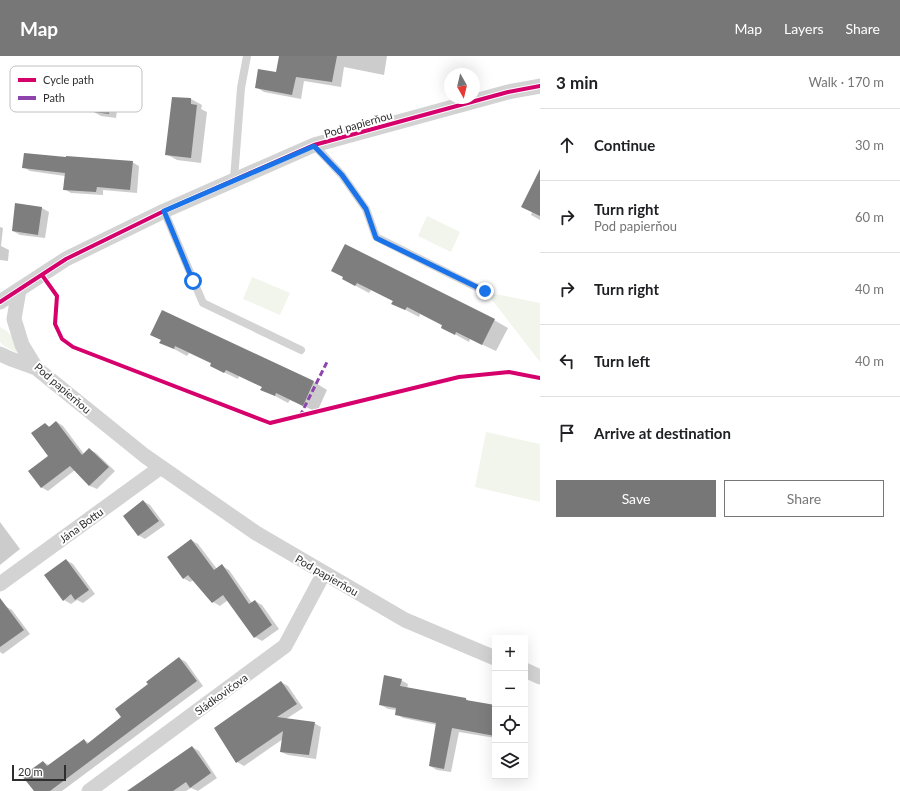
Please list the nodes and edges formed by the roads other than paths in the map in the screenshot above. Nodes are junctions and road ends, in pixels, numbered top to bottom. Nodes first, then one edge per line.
1 (247, 56) edge
2 (540, 86) edge
3 (314, 146) junction
4 (234, 179) junction
5 (164, 211) junction
6 (19, 290) junction
7 (486, 292) dead end
8 (0, 302) edge
9 (301, 350) dead end
10 (0, 354) edge
11 (36, 368) junction
12 (161, 467) junction
13 (324, 573) junction
14 (0, 584) edge
15 (492, 657) edge
16 (527, 671) edge
17 (540, 677) edge
18 (89, 791) edge

1 - 4 lane
2 - 3 street, Pod papierňou
3 - 4 street, Pod papierňou
3 - 7 lane
4 - 5 street, Pod papierňou
5 - 6 street, Pod papierňou
5 - 9 lane
6 - 8 street
6 - 11 street, Pod papierňou
10 - 11 street
11 - 12 street, Pod papierňou
12 - 13 street, Pod papierňou
12 - 14 street, Jána Bottu
13 - 15 street, Pod papierňou
13 - 18 street, Sládkovičova
16 - 17 street

